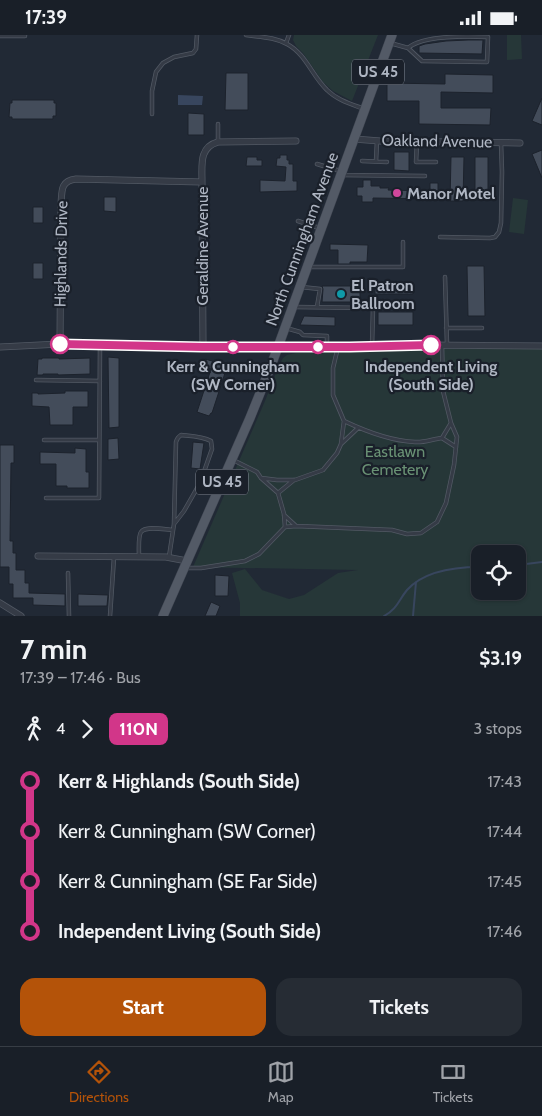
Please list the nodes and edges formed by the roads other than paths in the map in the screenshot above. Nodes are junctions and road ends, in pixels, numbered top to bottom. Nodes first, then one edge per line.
1 (197, 35) edge
2 (246, 35) edge
3 (289, 35) edge
4 (0, 36) edge
5 (26, 36) edge
6 (391, 39) edge
7 (286, 43) junction
8 (408, 48) junction
9 (365, 109) junction
10 (152, 114) dead end
11 (218, 124) dead end
12 (354, 139) junction
13 (218, 141) junction
14 (296, 141) dead end
15 (377, 141) junction
16 (417, 141) junction
17 (501, 143) junction
18 (520, 143) dead end
19 (362, 161) dead end
20 (376, 161) junction
21 (387, 162) dead end
22 (436, 162) dead end
23 (317, 164) dead end
24 (342, 174) junction
25 (425, 176) dead end
26 (202, 181) junction
27 (298, 221) dead end
28 (322, 229) junction
29 (440, 237) dead end
30 (403, 242) dead end
31 (308, 267) junction
32 (445, 277) dead end
33 (300, 287) junction
34 (293, 307) junction
35 (317, 307) junction
36 (285, 328) junction
37 (446, 328) junction
38 (482, 328) dead end
39 (60, 344) junction
40 (444, 345) junction
41 (100, 346) junction
42 (372, 346) junction
43 (542, 346) edge
44 (0, 347) edge
45 (202, 347) junction
46 (278, 347) junction
47 (327, 347) junction
48 (339, 347) junction
49 (36, 380) dead end
50 (100, 381) junction
51 (344, 421) junction
52 (451, 423) junction
53 (358, 427) junction
54 (442, 438) junction
55 (44, 440) dead end
56 (99, 440) junction
57 (341, 444) junction
58 (456, 447) junction
59 (232, 459) junction
60 (261, 478) junction
61 (295, 480) junction
62 (200, 483) junction
63 (218, 492) junction
64 (278, 493) junction
65 (46, 497) dead end
66 (284, 514) junction
67 (174, 524) junction
68 (296, 526) junction
69 (285, 527) junction
70 (173, 530) junction
71 (38, 556) dead end
72 (114, 557) junction
73 (139, 557) junction
74 (169, 557) junction
75 (186, 565) junction
76 (68, 573) dead end
77 (0, 603) edge
78 (21, 616) edge
79 (69, 616) edge
80 (110, 616) edge
81 (163, 616) edge

1 - 10 lane
2 - 7 lane
3 - 7 lane
4 - 5 lane
6 - 8 lane
6 - 9 main road, North Cunningham Avenue / US 45
7 - 9 lane
8 - 8 lane
9 - 12 main road, North Cunningham Avenue / US 45
11 - 13 lane
12 - 15 street, Oakland Avenue
12 - 24 main road, North Cunningham Avenue / US 45
13 - 14 street
13 - 26 street, Geraldine Avenue
15 - 16 street, Oakland Avenue
15 - 20 lane
16 - 17 street, Oakland Avenue
16 - 22 lane
17 - 18 street, Oakland Avenue
17 - 29 lane
19 - 20 lane
20 - 21 lane
23 - 24 lane
24 - 25 lane
24 - 28 main road, North Cunningham Avenue / US 45
26 - 39 street, Highlands Drive
26 - 45 street, Geraldine Avenue
27 - 28 lane
28 - 31 main road, North Cunningham Avenue / US 45
30 - 31 lane
31 - 33 main road, North Cunningham Avenue / US 45
32 - 37 lane
33 - 34 main road, North Cunningham Avenue / US 45
33 - 35 lane
34 - 35 lane
34 - 36 main road, North Cunningham Avenue / US 45
35 - 42 lane
36 - 46 main road, North Cunningham Avenue / US 45
36 - 47 lane
37 - 38 lane
37 - 40 lane
39 - 41 street
39 - 44 street
40 - 42 street
40 - 43 street
40 - 52 lane
41 - 45 street
41 - 50 lane
42 - 48 street
45 - 46 street
46 - 47 street
46 - 59 main road, North Cunningham Avenue / US 45
47 - 48 street
48 - 51 lane
49 - 50 lane
50 - 56 lane
51 - 53 lane
51 - 57 lane
52 - 54 lane
52 - 58 lane
53 - 54 lane
53 - 57 lane
54 - 58 lane
55 - 56 lane
56 - 65 lane
57 - 61 lane
58 - 68 lane
59 - 60 lane
59 - 63 main road, North Cunningham Avenue / US 45
60 - 61 lane
60 - 64 lane
61 - 64 lane
62 - 63 lane
62 - 67 lane
62 - 67 lane
63 - 75 main road, North Cunningham Avenue / US 45
64 - 66 lane
66 - 68 lane
66 - 69 lane
67 - 70 lane
68 - 69 lane
69 - 75 lane
70 - 73 lane
70 - 74 lane
71 - 72 street
72 - 73 street
72 - 80 lane
73 - 74 street
74 - 75 street
75 - 81 main road, North Cunningham Avenue / US 45
76 - 79 lane
77 - 78 street

